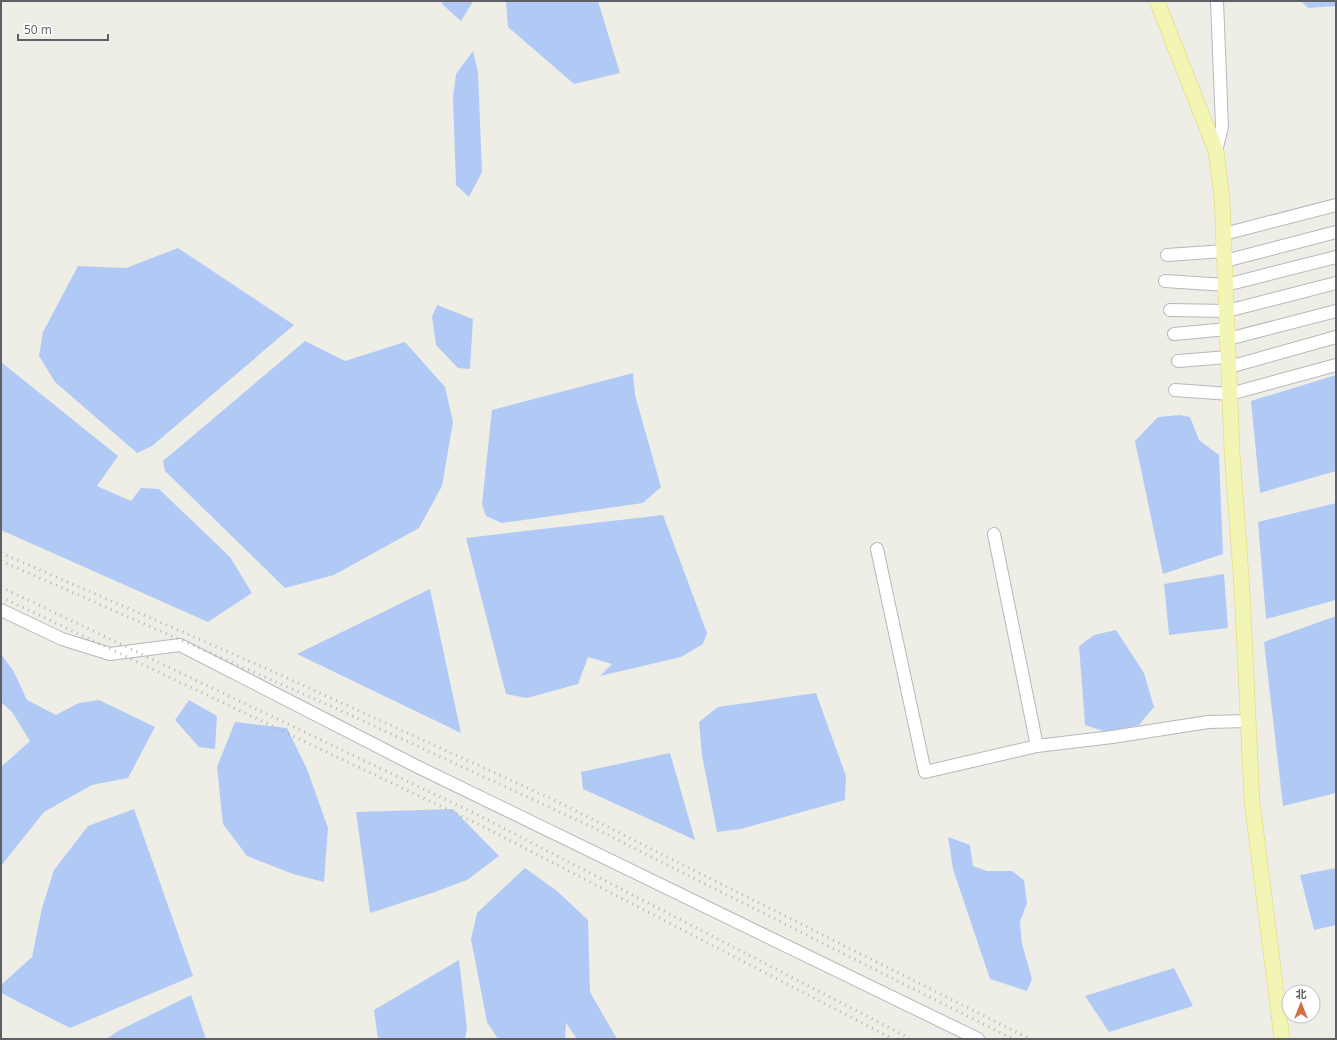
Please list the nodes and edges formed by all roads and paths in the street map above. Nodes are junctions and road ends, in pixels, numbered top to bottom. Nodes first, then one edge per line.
1 (1157, 1) edge
2 (1217, 1) edge
3 (1216, 151) junction
4 (1336, 205) edge
5 (1336, 232) edge
6 (1224, 234) junction
7 (1166, 254) dead end
8 (1224, 256) junction
9 (1336, 256) edge
10 (1165, 281) dead end
11 (1336, 283) edge
12 (1226, 285) junction
13 (1170, 310) dead end
14 (1227, 311) junction
15 (1336, 311) edge
16 (1174, 334) dead end
17 (1227, 334) junction
18 (1336, 337) edge
19 (1178, 361) dead end
20 (1228, 362) junction
21 (1336, 365) edge
22 (1175, 390) dead end
23 (1230, 394) junction
24 (994, 534) dead end
25 (877, 549) dead end
26 (1, 610) edge
27 (1248, 721) junction
28 (1038, 746) junction
29 (978, 1039) edge
30 (1282, 1039) edge

1 - 3 main road
2 - 3 street
3 - 6 main road
4 - 6 street
5 - 8 street
6 - 8 main road
7 - 8 street
8 - 12 main road
9 - 12 street
10 - 12 street
11 - 14 street
12 - 14 main road
13 - 14 street
14 - 17 main road
15 - 17 street
16 - 17 street
17 - 20 main road
18 - 20 street
19 - 20 street
20 - 23 main road
21 - 23 street
22 - 23 street
23 - 27 main road
24 - 28 street
25 - 28 street
26 - 29 street
27 - 28 street
27 - 30 main road

